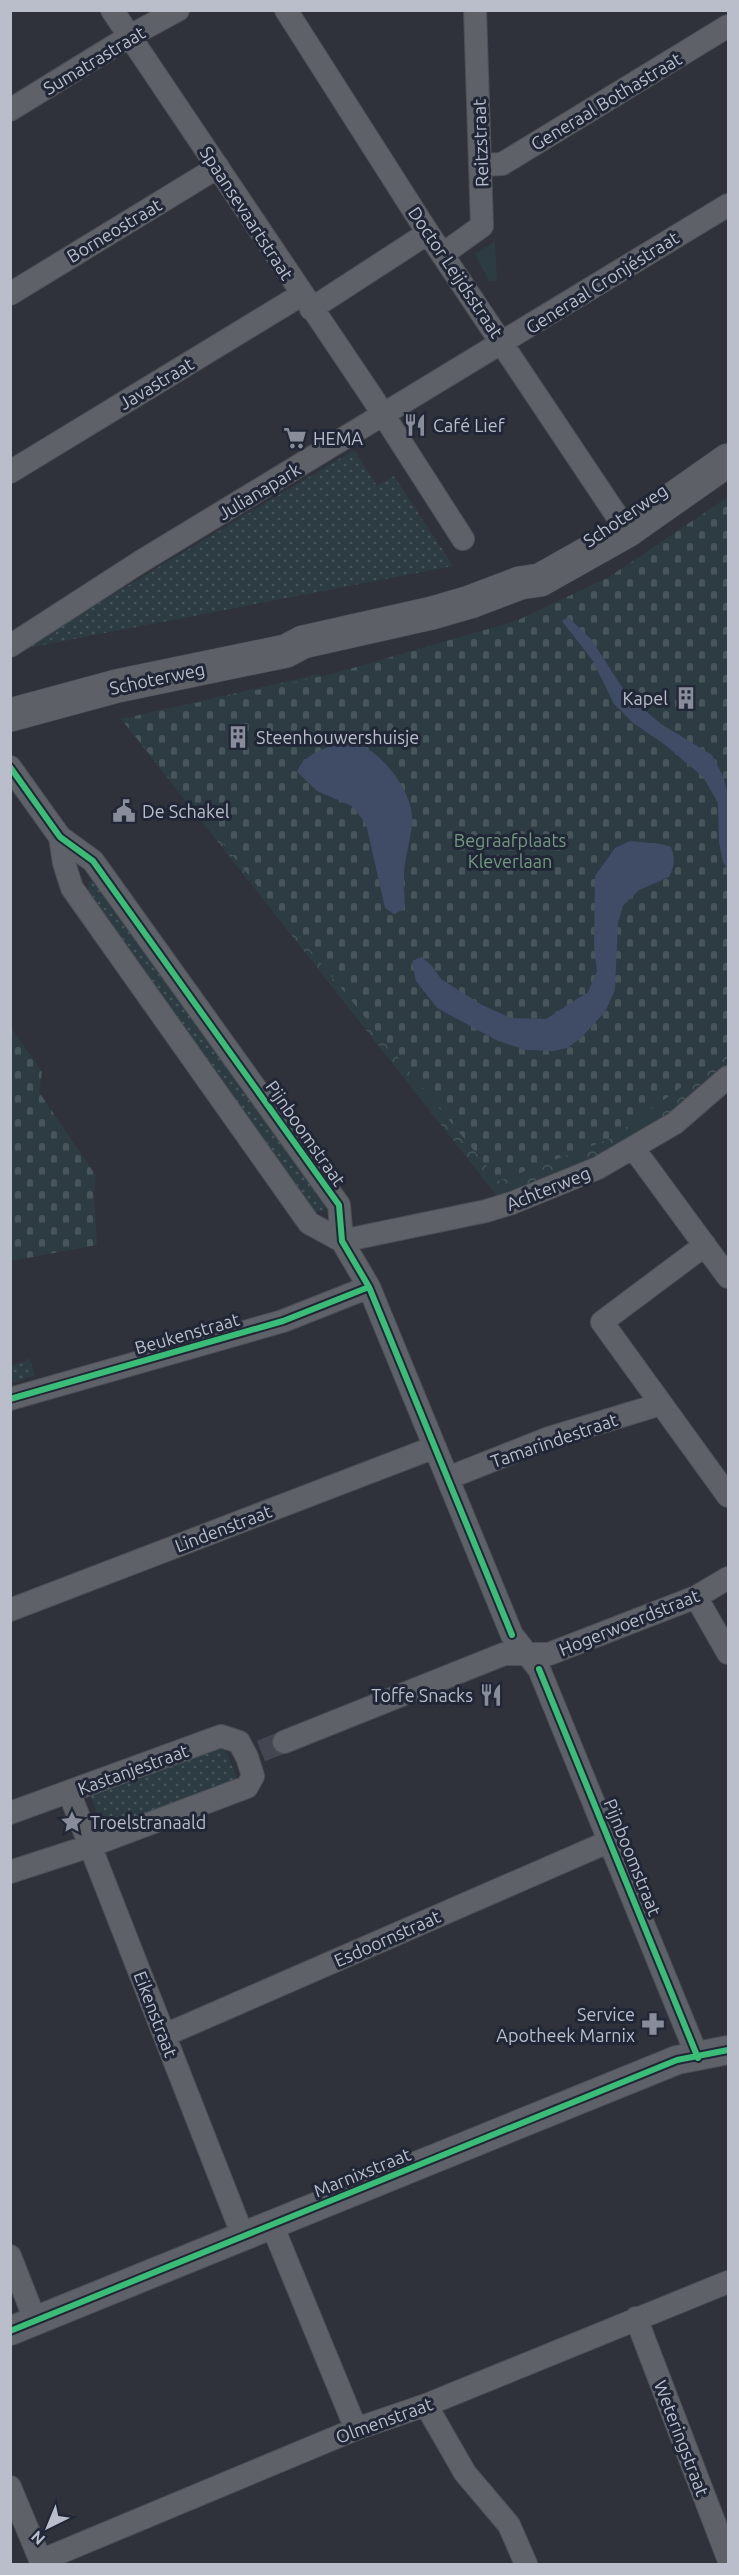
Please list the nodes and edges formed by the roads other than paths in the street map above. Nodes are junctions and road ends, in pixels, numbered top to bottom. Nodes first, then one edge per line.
1 (112, 10) edge
2 (177, 10) edge
3 (286, 10) edge
4 (481, 14) edge
5 (729, 26) edge
6 (130, 36) junction
7 (10, 111) edge
8 (480, 165) junction
9 (218, 167) junction
10 (729, 205) edge
11 (428, 232) junction
12 (443, 254) junction
13 (10, 294) edge
14 (306, 302) junction
15 (503, 343) junction
16 (383, 415) junction
17 (729, 446) edge
18 (729, 460) edge
19 (10, 472) edge
20 (623, 525) junction
21 (463, 539) dead end
22 (303, 642) junction
23 (10, 646) edge
24 (10, 696) edge
25 (10, 716) edge
26 (10, 767) edge
27 (60, 837) junction
28 (729, 1077) edge
29 (633, 1149) junction
30 (342, 1241) junction
31 (719, 1258) edge
32 (369, 1287) junction
33 (10, 1399) edge
34 (661, 1404) junction
35 (435, 1447) junction
36 (448, 1478) junction
37 (729, 1496) edge
38 (729, 1578) edge
39 (696, 1597) junction
40 (10, 1610) edge
41 (729, 1653) edge
42 (527, 1654) junction
43 (284, 1742) tunnel mouth
44 (69, 1792) junction
45 (10, 1813) edge
46 (610, 1841) junction
47 (90, 1846) junction
48 (10, 1872) edge
49 (165, 2035) junction
50 (729, 2050) edge
51 (698, 2058) junction
52 (272, 2224) junction
53 (243, 2236) junction
54 (10, 2256) edge
55 (729, 2283) edge
56 (636, 2318) junction
57 (23, 2326) edge
58 (426, 2406) junction
59 (356, 2429) junction
60 (11, 2491) edge
61 (729, 2558) edge
62 (41, 2563) edge
63 (526, 2565) edge

1 - 6 street, Spaansevaartstraat
2 - 6 street, Sumatrastraat
3 - 11 street, Doctor Leijdsstraat
4 - 8 street, Reitzstraat
5 - 8 street, Generaal Bothastraat
6 - 7 street, Sumatrastraat
6 - 9 street, Spaansevaartstraat
8 - 12 street, Reitzstraat
9 - 13 street, Borneostraat
9 - 14 street, Spaansevaartstraat
10 - 15 street, Generaal Cronjéstraat
11 - 12 street, Doctor Leijdsstraat
11 - 14 street, Javastraat
12 - 15 street, Doctor Leijdsstraat
14 - 16 street, Spaansevaartstraat
14 - 19 street, Javastraat
15 - 16 street, Generaal Cronjéstraat
15 - 20 street, Doctor Leijdsstraat
16 - 21 street
16 - 23 street, Julianapark
17 - 20 main road, Schoterweg
18 - 20 main road, Schoterweg
20 - 22 main road, Schoterweg
22 - 24 main road, Schoterweg
22 - 25 main road, Schoterweg
26 - 27 street, Pijnboomstraat
27 - 30 street, Pijnboomstraat
27 - 30 street, Pijnboomstraat
28 - 29 street, Achterweg
29 - 30 street, Achterweg
29 - 31 street
30 - 32 street, Pijnboomstraat
31 - 34 street
32 - 33 street, Beukenstraat
32 - 35 street, Pijnboomstraat
34 - 36 street, Tamarindestraat
34 - 37 street
35 - 36 street, Pijnboomstraat
35 - 40 street, Lindenstraat
36 - 42 street, Pijnboomstraat
38 - 39 street, Hogerwoerdstraat
39 - 41 street
39 - 42 street, Hogerwoerdstraat
42 - 43 street
42 - 46 street, Pijnboomstraat
44 - 45 street, Kastanjestraat
44 - 47 street, Eikenstraat
44 - 47 street, Kastanjestraat
46 - 49 street, Esdoornstraat
46 - 51 street, Pijnboomstraat
47 - 48 street, Kastanjestraat
47 - 49 street, Eikenstraat
49 - 53 street, Eikenstraat
50 - 51 street, Marnixstraat
51 - 52 street, Marnixstraat
52 - 53 street, Marnixstraat
52 - 59 street
53 - 57 street, Marnixstraat
54 - 57 street
55 - 56 street, Olmenstraat
56 - 58 street, Olmenstraat
56 - 61 street, Weteringstraat
58 - 59 street, Olmenstraat
58 - 63 street
59 - 62 street, Olmenstraat
60 - 62 street

